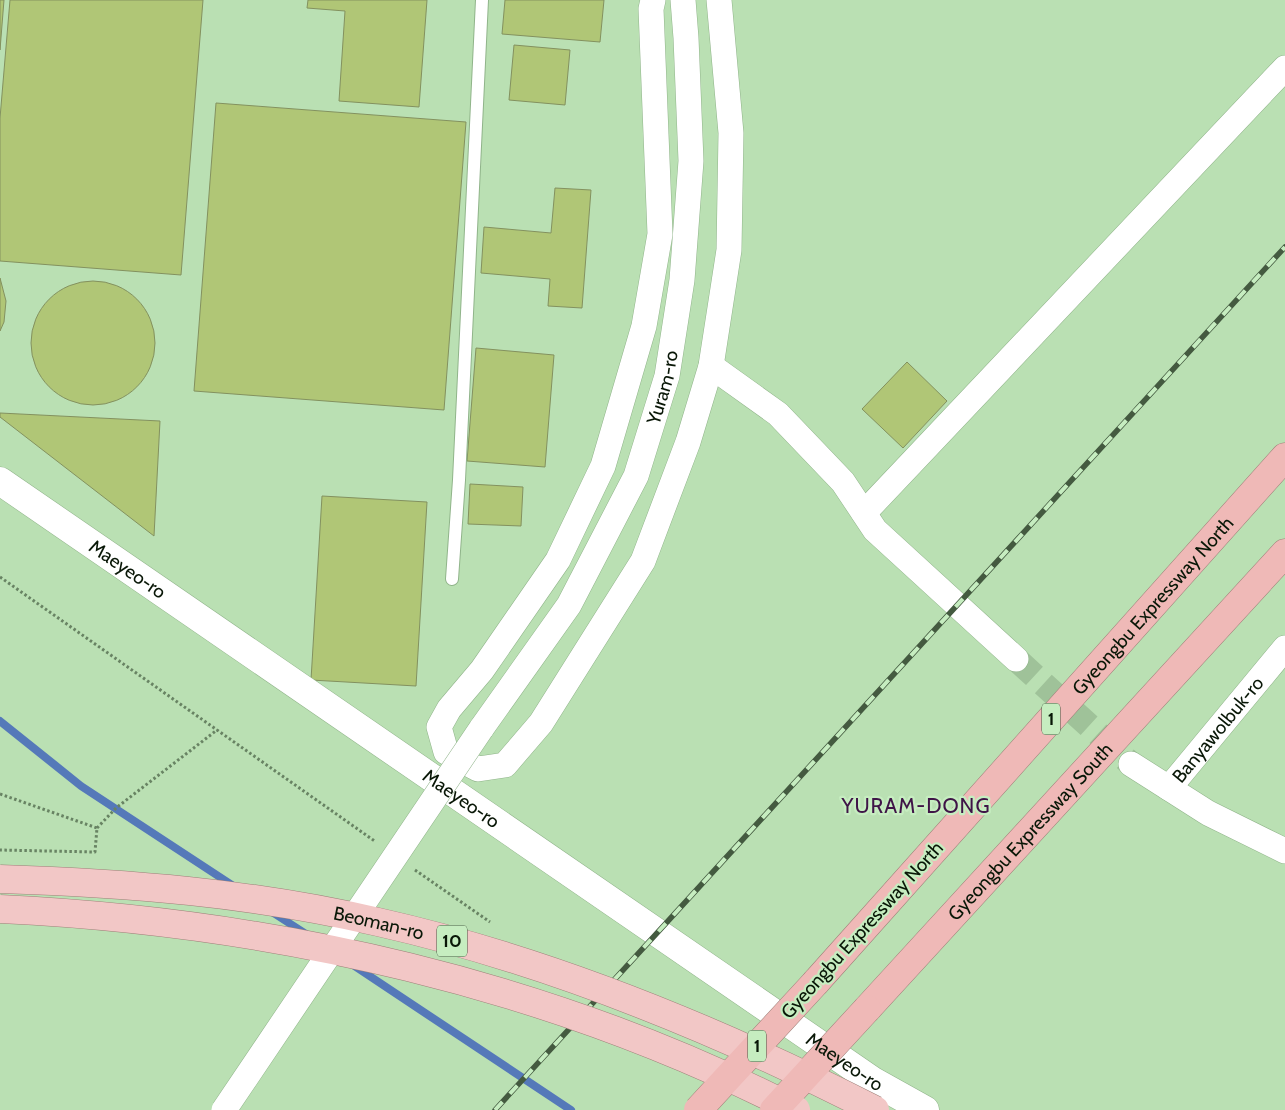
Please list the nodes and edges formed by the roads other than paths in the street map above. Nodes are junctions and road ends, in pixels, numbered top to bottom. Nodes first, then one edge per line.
1 (482, 0) edge
2 (653, 0) edge
3 (683, 0) edge
4 (719, 0) edge
5 (1285, 68) edge
6 (711, 366) junction
7 (1285, 457) edge
8 (0, 481) edge
9 (864, 513) junction
10 (1285, 553) edge
11 (452, 579) dead end
12 (1285, 648) edge
13 (1016, 659) tunnel mouth
14 (1131, 764) tunnel mouth
15 (1169, 788) junction
16 (1285, 851) edge
17 (0, 879) edge
18 (0, 909) edge
19 (224, 1110) edge
20 (698, 1110) edge
21 (774, 1110) edge
22 (796, 1110) edge
23 (875, 1110) edge
24 (926, 1110) edge

1 - 11 lane
2 - 6 street
3 - 19 street, Yuram-ro, bridge
4 - 6 street
5 - 9 street
6 - 9 street
7 - 20 highway, Gyeongbu Expressway North / 1, bridge
8 - 24 street, Maeyeo-ro
9 - 13 street
10 - 21 highway, Gyeongbu Expressway South, bridge
12 - 15 street, Banyawolbuk-ro
14 - 15 street
15 - 16 street
17 - 23 highway, Beoman-ro / 10, bridge
18 - 22 highway, Beoman-ro / 10, bridge

